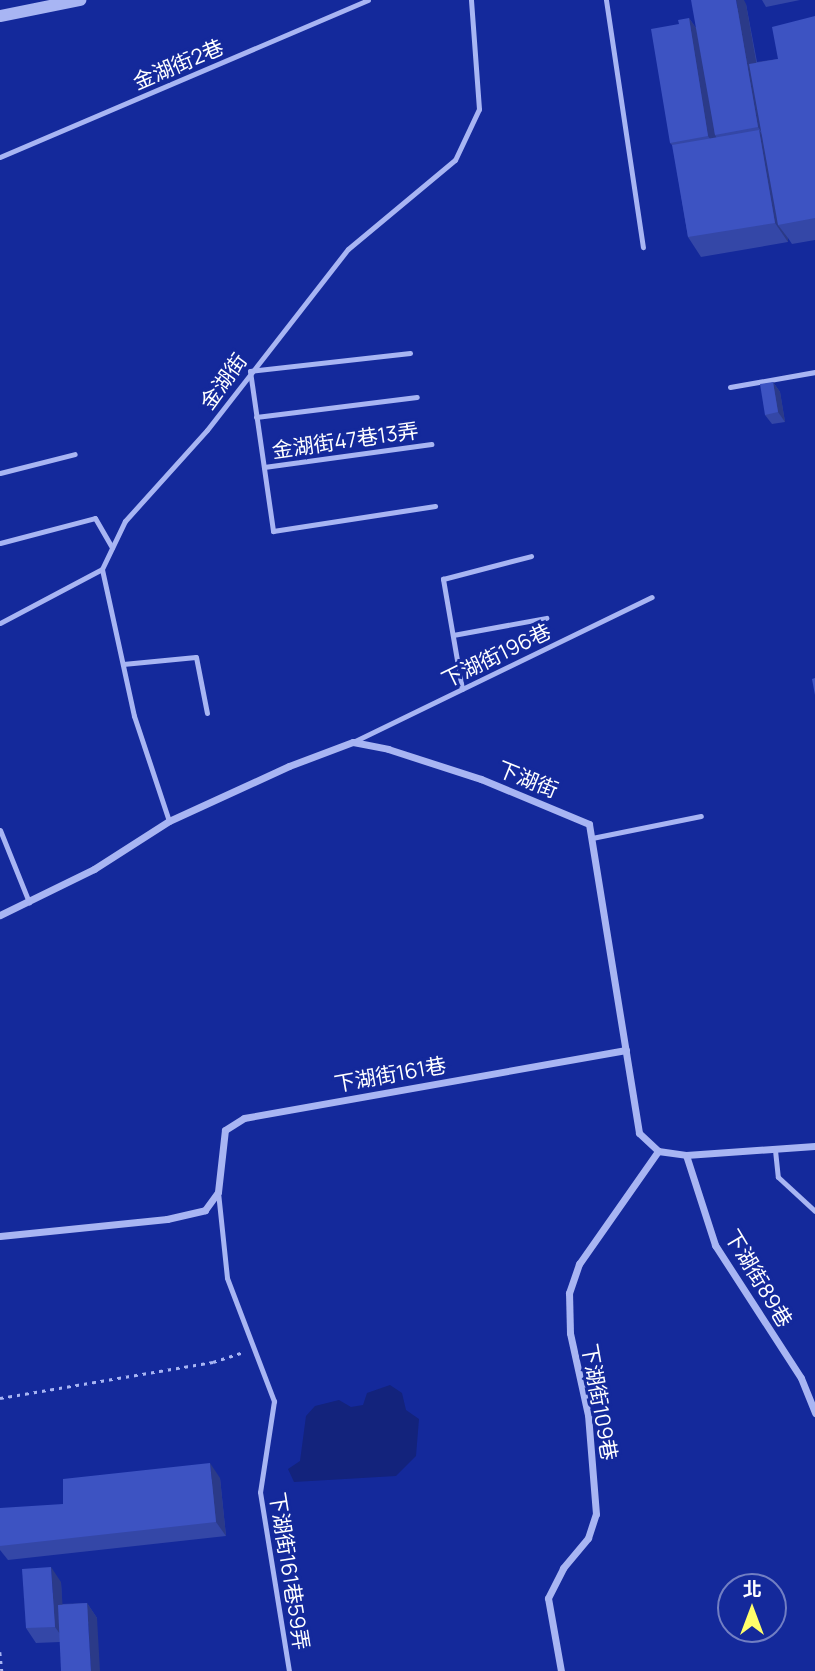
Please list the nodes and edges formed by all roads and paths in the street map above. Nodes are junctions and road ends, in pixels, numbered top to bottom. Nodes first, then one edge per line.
1 (80, 0) edge
2 (368, 0) edge
3 (471, 0) edge
4 (606, 0) edge
5 (0, 16) edge
6 (0, 157) edge
7 (643, 247) dead end
8 (410, 353) dead end
9 (250, 371) junction
10 (815, 372) edge
11 (730, 387) dead end
12 (417, 397) dead end
13 (256, 417) junction
14 (431, 444) dead end
15 (75, 454) dead end
16 (264, 467) junction
17 (0, 472) edge
18 (435, 506) dead end
19 (0, 543) edge
20 (112, 548) junction
21 (531, 556) dead end
22 (102, 569) junction
23 (652, 597) dead end
24 (545, 618) dead end
25 (0, 622) edge
26 (453, 635) junction
27 (123, 664) junction
28 (462, 689) junction
29 (207, 713) dead end
30 (353, 742) junction
31 (701, 816) dead end
32 (169, 821) junction
33 (0, 830) edge
34 (592, 838) junction
35 (29, 902) junction
36 (0, 915) edge
37 (626, 1050) junction
38 (815, 1146) edge
39 (775, 1150) junction
40 (658, 1151) junction
41 (685, 1155) junction
42 (218, 1192) junction
43 (815, 1211) edge
44 (0, 1236) edge
45 (254, 1348) junction
46 (0, 1398) edge
47 (815, 1413) edge
48 (0, 1652) edge
49 (2, 1671) edge
50 (289, 1671) edge
51 (561, 1671) edge

1 - 5 street
2 - 6 lane, 金湖街2巷
3 - 9 lane, 金湖街
4 - 7 lane
8 - 9 lane
9 - 13 lane
9 - 20 lane, 金湖街
10 - 11 lane
12 - 13 lane
13 - 16 lane
14 - 16 lane, 金湖街47巷13弄
15 - 17 lane
16 - 18 lane
19 - 20 lane
20 - 22 lane, 金湖街
21 - 26 lane
22 - 25 lane
22 - 27 lane
23 - 28 lane, 下湖街196巷
24 - 26 lane
26 - 28 lane
27 - 29 lane
27 - 32 lane
28 - 30 lane, 下湖街196巷
30 - 32 street
30 - 34 street, 下湖街
31 - 34 lane
32 - 35 street
33 - 35 lane
34 - 37 street
35 - 36 street
37 - 40 street
37 - 42 street, 下湖街161巷
38 - 39 street
39 - 41 street
39 - 43 lane
40 - 41 street
40 - 51 street, 下湖街109巷
41 - 47 street, 下湖街89巷
42 - 44 street
42 - 45 lane, 下湖街161巷59弄
45 - 46 path
45 - 50 lane, 下湖街161巷59弄
48 - 49 path

